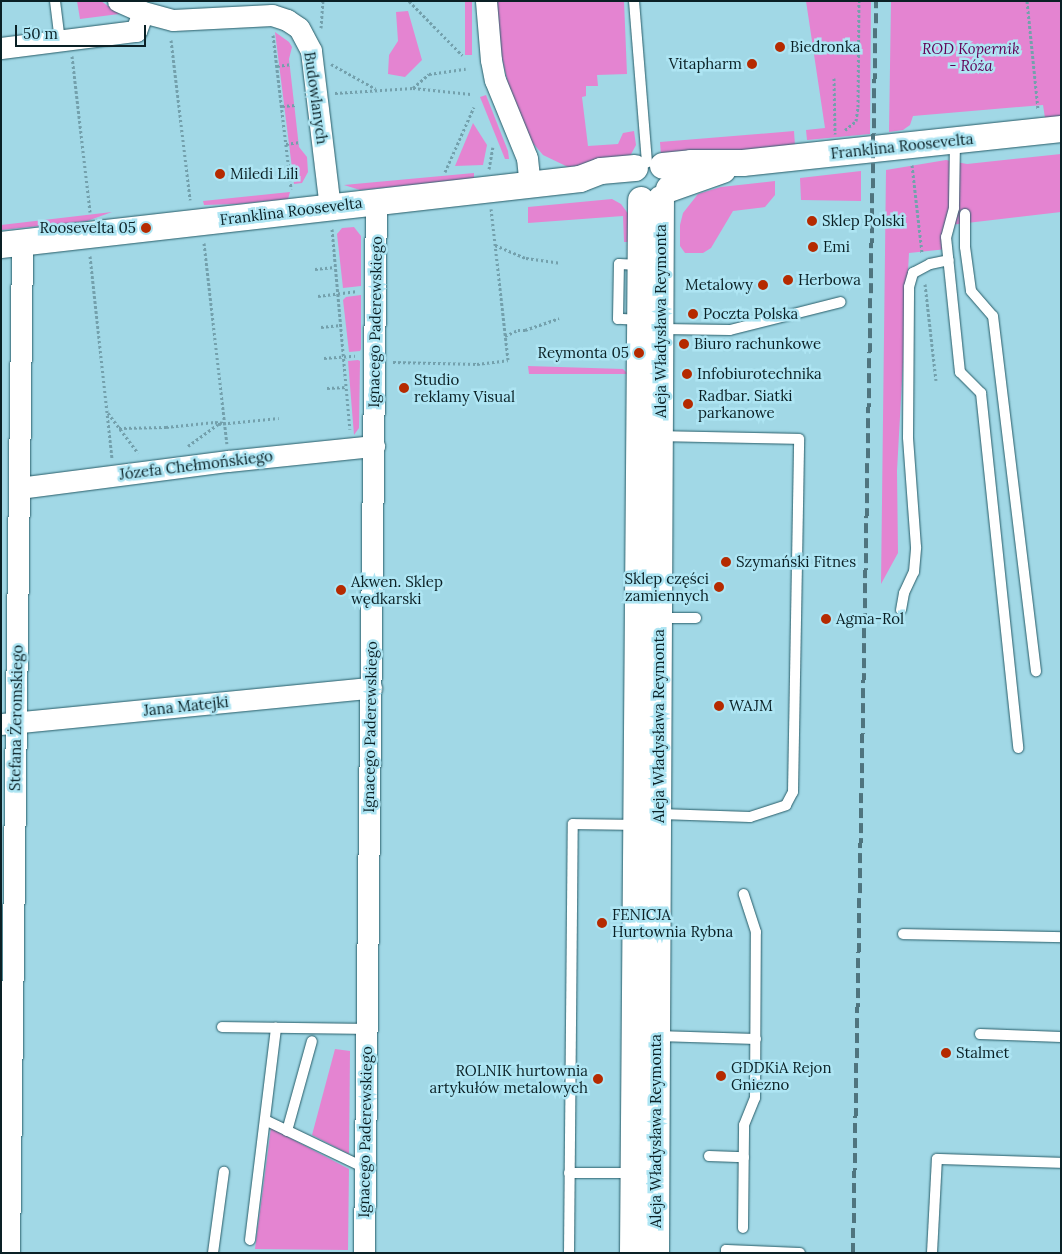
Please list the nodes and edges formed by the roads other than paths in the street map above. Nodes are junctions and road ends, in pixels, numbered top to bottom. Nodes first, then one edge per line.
1 (56, 1) edge
2 (118, 1) edge
3 (486, 1) edge
4 (634, 1) edge
5 (143, 12) junction
6 (66, 46) junction
7 (1, 48) edge
8 (1050, 130) edge
9 (955, 141) junction
10 (654, 181) junction
11 (530, 185) junction
12 (376, 202) junction
13 (964, 214) dead end
14 (331, 215) junction
15 (12, 244) edge
16 (949, 260) junction
17 (651, 265) junction
18 (840, 302) dead end
19 (654, 323) junction
20 (650, 436) junction
21 (374, 446) junction
22 (19, 488) junction
23 (901, 610) dead end
24 (659, 618) junction
25 (696, 618) dead end
26 (1036, 671) dead end
27 (370, 688) junction
28 (9, 723) edge
29 (1018, 748) dead end
30 (651, 821) junction
31 (744, 894) dead end
32 (903, 934) dead end
33 (1061, 938) edge
34 (222, 1027) dead end
35 (276, 1028) junction
36 (366, 1029) junction
37 (980, 1034) dead end
38 (646, 1036) junction
39 (1061, 1037) edge
40 (756, 1039) junction
41 (312, 1041) dead end
42 (265, 1120) junction
43 (287, 1131) junction
44 (709, 1156) dead end
45 (744, 1157) junction
46 (1061, 1163) edge
47 (365, 1168) junction
48 (224, 1172) dead end
49 (570, 1172) junction
50 (645, 1173) junction
51 (743, 1228) dead end
52 (250, 1240) dead end
53 (10, 1253) edge
54 (213, 1253) edge
55 (364, 1253) edge
56 (569, 1253) edge
57 (633, 1253) edge
58 (656, 1253) edge
59 (726, 1253) edge
60 (800, 1253) edge
61 (932, 1253) edge

1 - 6 lane
2 - 5 street, Budowlanych
3 - 11 street
4 - 10 lane
5 - 6 street
5 - 14 street, Budowlanych
6 - 7 street
8 - 9 street, Franklina Roosevelta
9 - 10 street, Franklina Roosevelta
9 - 16 lane
10 - 11 street, Franklina Roosevelta
10 - 17 street, Aleja Władysława Reymonta
10 - 17 street, Aleja Władysława Reymonta
11 - 12 street, Franklina Roosevelta
12 - 14 street, Franklina Roosevelta
12 - 21 street, Ignacego Paderewskiego
13 - 26 lane
14 - 15 street, Franklina Roosevelta
15 - 22 street, Stefana Żeromskiego
16 - 23 lane
16 - 29 lane
17 - 19 street, Aleja Władysława Reymonta
18 - 19 lane
19 - 20 street, Aleja Władysława Reymonta
20 - 24 street, Aleja Władysława Reymonta
20 - 30 street, Aleja Władysława Reymonta
20 - 30 lane
21 - 22 street, Józefa Chełmońskiego
21 - 27 street, Ignacego Paderewskiego
22 - 28 street, Stefana Żeromskiego
24 - 25 lane
24 - 30 street, Aleja Władysława Reymonta
27 - 28 street, Jana Matejki
27 - 36 street, Ignacego Paderewskiego
28 - 53 street, Stefana Żeromskiego
30 - 38 street, Aleja Władysława Reymonta
30 - 49 lane
31 - 40 lane
32 - 33 lane
34 - 35 lane
35 - 36 lane
35 - 42 lane
36 - 47 street, Ignacego Paderewskiego
37 - 39 lane
38 - 40 lane
38 - 50 street, Aleja Władysława Reymonta
40 - 45 lane
41 - 43 lane
42 - 43 lane
42 - 52 lane
43 - 47 lane
44 - 45 lane
45 - 51 lane
46 - 61 lane
47 - 55 street, Ignacego Paderewskiego
48 - 54 lane
49 - 50 lane
49 - 56 lane
50 - 57 street, Aleja Władysława Reymonta
50 - 58 street, Aleja Władysława Reymonta
59 - 60 lane

